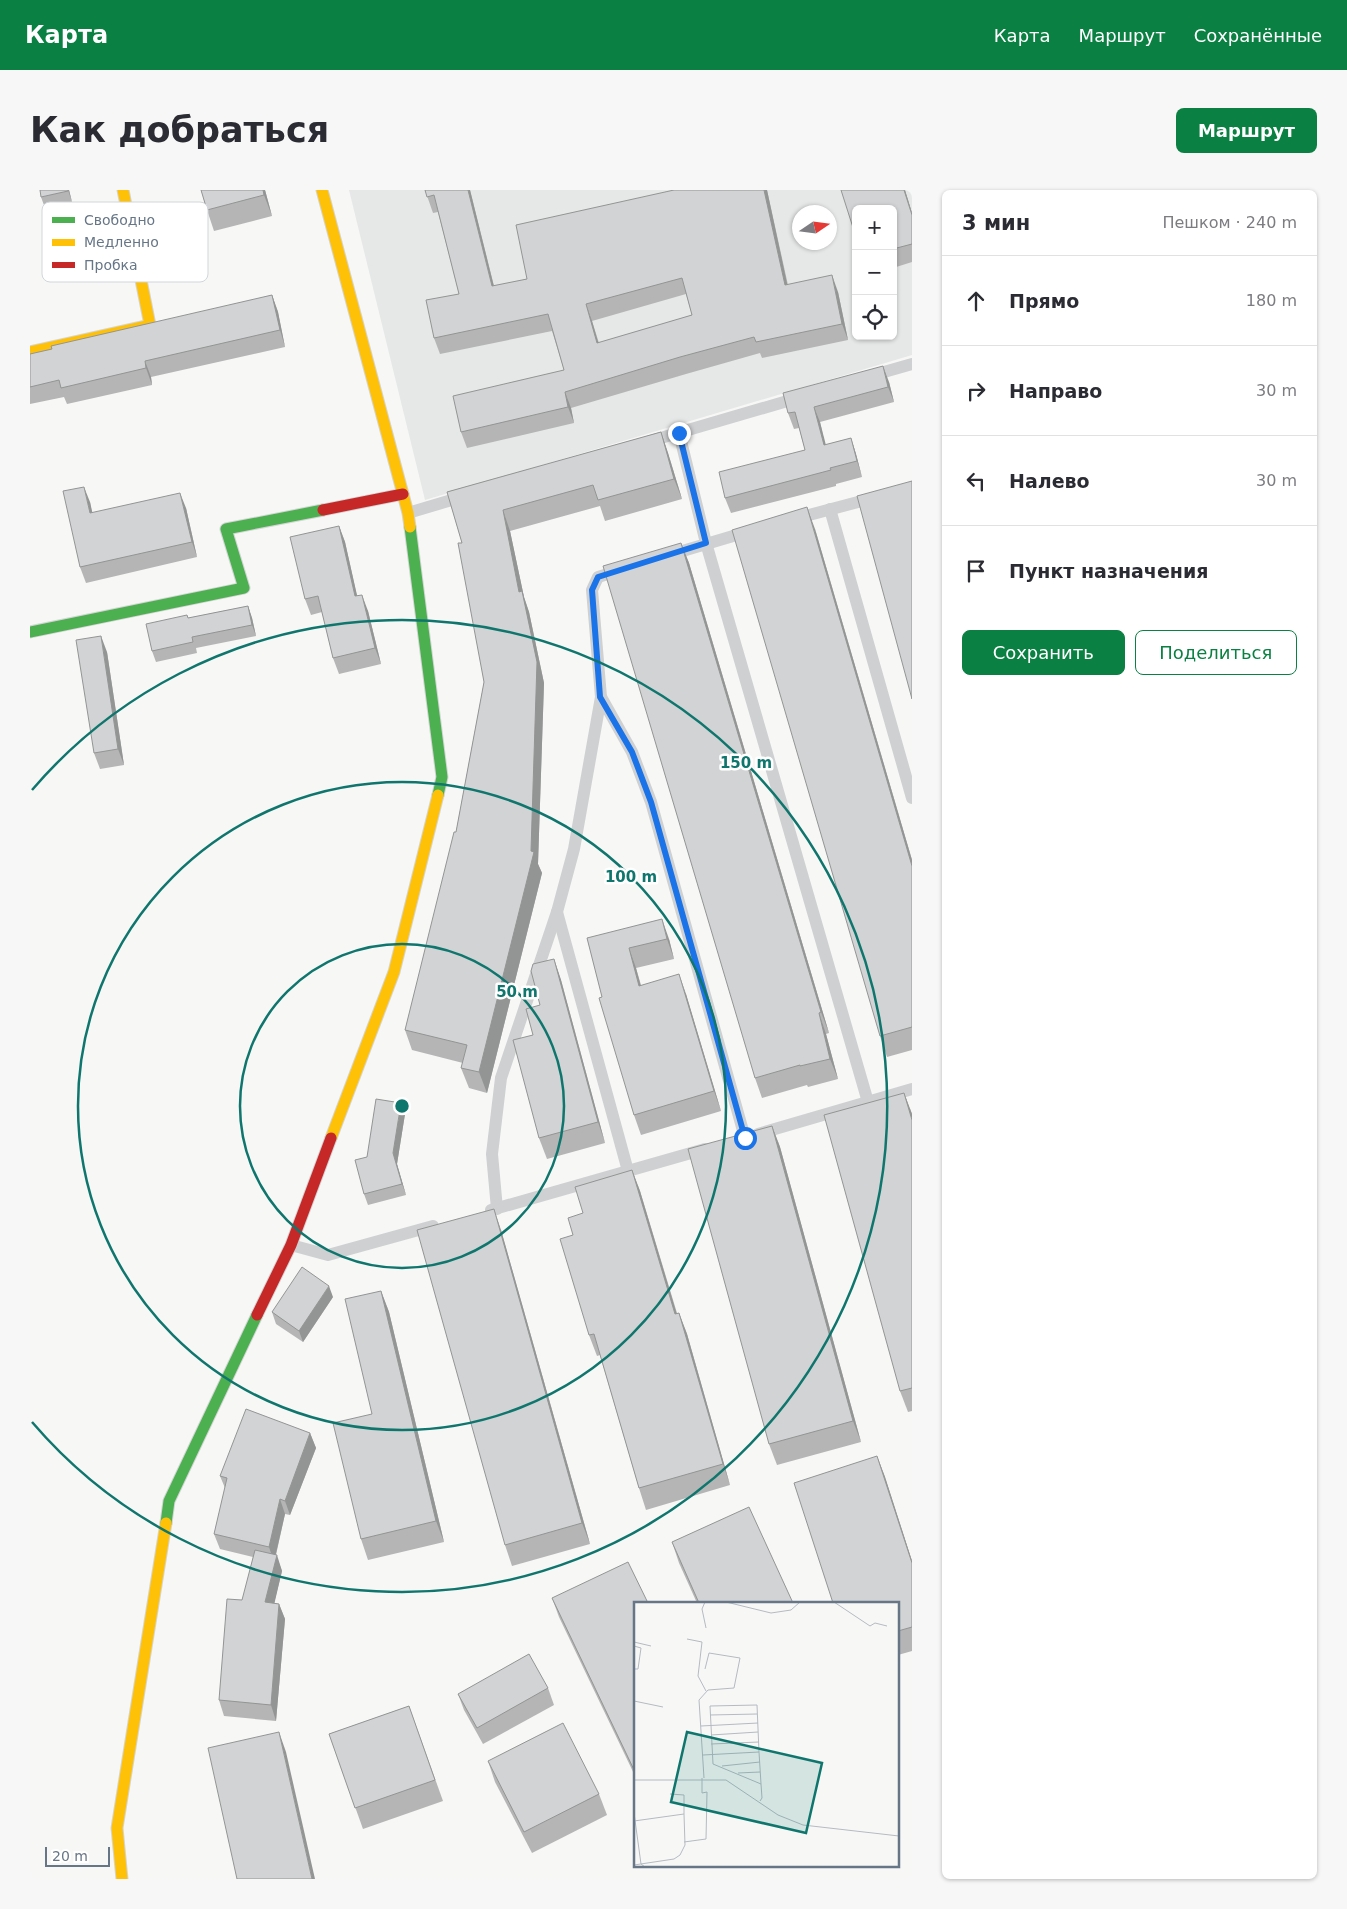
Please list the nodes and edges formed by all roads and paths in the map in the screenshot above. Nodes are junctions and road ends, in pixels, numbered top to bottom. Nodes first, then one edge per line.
1 (322, 190) edge
2 (141, 282) edge
3 (30, 352) edge
4 (912, 364) edge
5 (856, 380) edge
6 (809, 394) edge
7 (679, 433) junction
8 (632, 447) edge
9 (402, 494) junction
10 (473, 494) edge
11 (885, 494) edge
12 (830, 509) junction
13 (408, 514) junction
14 (782, 522) edge
15 (763, 528) edge
16 (706, 543) junction
17 (661, 557) edge
18 (634, 566) edge
19 (30, 632) edge
20 (600, 697) junction
21 (912, 798) edge
22 (557, 912) junction
23 (912, 1089) edge
24 (868, 1102) junction
25 (718, 1145) edge
26 (628, 1171) junction
27 (497, 1209) junction
28 (478, 1214) edge
29 (450, 1222) edge
30 (291, 1245) junction
31 (122, 1879) edge

1 - 9 main road
2 - 3 main road
4 - 5 lane
6 - 7 lane
7 - 8 lane
7 - 16 lane
9 - 13 main road
9 - 19 main road
10 - 13 lane
11 - 12 lane
12 - 14 lane
12 - 21 lane
13 - 30 main road
15 - 16 lane
16 - 17 lane
16 - 24 lane
18 - 20 lane
20 - 22 lane
20 - 24 lane
22 - 26 lane
22 - 27 lane
23 - 24 lane
25 - 26 lane
26 - 27 lane
27 - 28 lane
29 - 30 lane
30 - 31 main road

